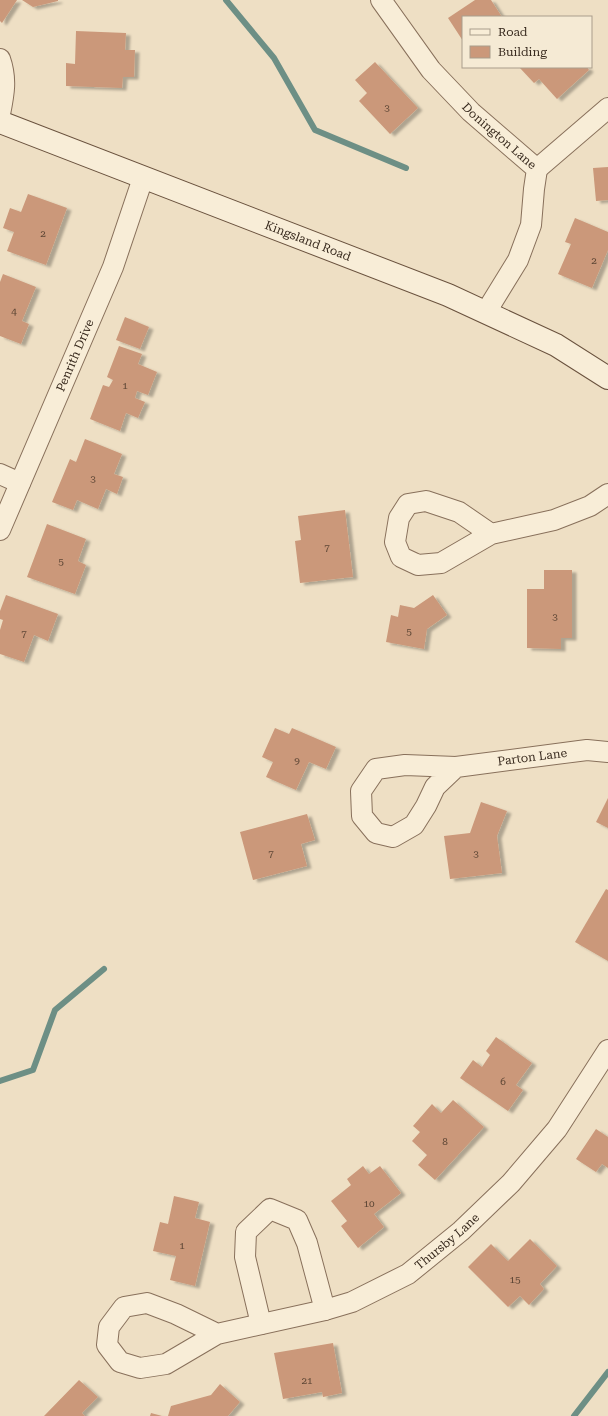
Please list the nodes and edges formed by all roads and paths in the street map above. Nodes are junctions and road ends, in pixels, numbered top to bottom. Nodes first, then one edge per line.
1 (381, 0) edge
2 (0, 59) edge
3 (608, 108) edge
4 (0, 114) edge
5 (0, 122) edge
6 (537, 169) junction
7 (143, 178) junction
8 (486, 312) junction
9 (608, 378) edge
10 (0, 474) edge
11 (20, 483) junction
12 (608, 494) edge
13 (0, 530) edge
14 (491, 534) dead end
15 (608, 752) edge
16 (456, 767) junction
17 (608, 1050) edge
18 (325, 1310) junction
19 (261, 1324) junction
20 (217, 1334) junction

1 - 6 street, Donington Lane
2 - 4 street
3 - 6 street
5 - 7 street, Kingsland Road
6 - 8 street, Donington Lane
7 - 8 street, Kingsland Road
7 - 11 street, Penrith Drive
8 - 9 street, Kingsland Road
10 - 11 street
11 - 13 street, Penrith Drive
12 - 14 street
15 - 16 street, Parton Lane
16 - 16 street, Parton Lane
17 - 18 street, Thursby Lane
18 - 19 street, Thursby Lane
18 - 19 street
19 - 20 street, Thursby Lane
20 - 20 street, Thursby Lane

